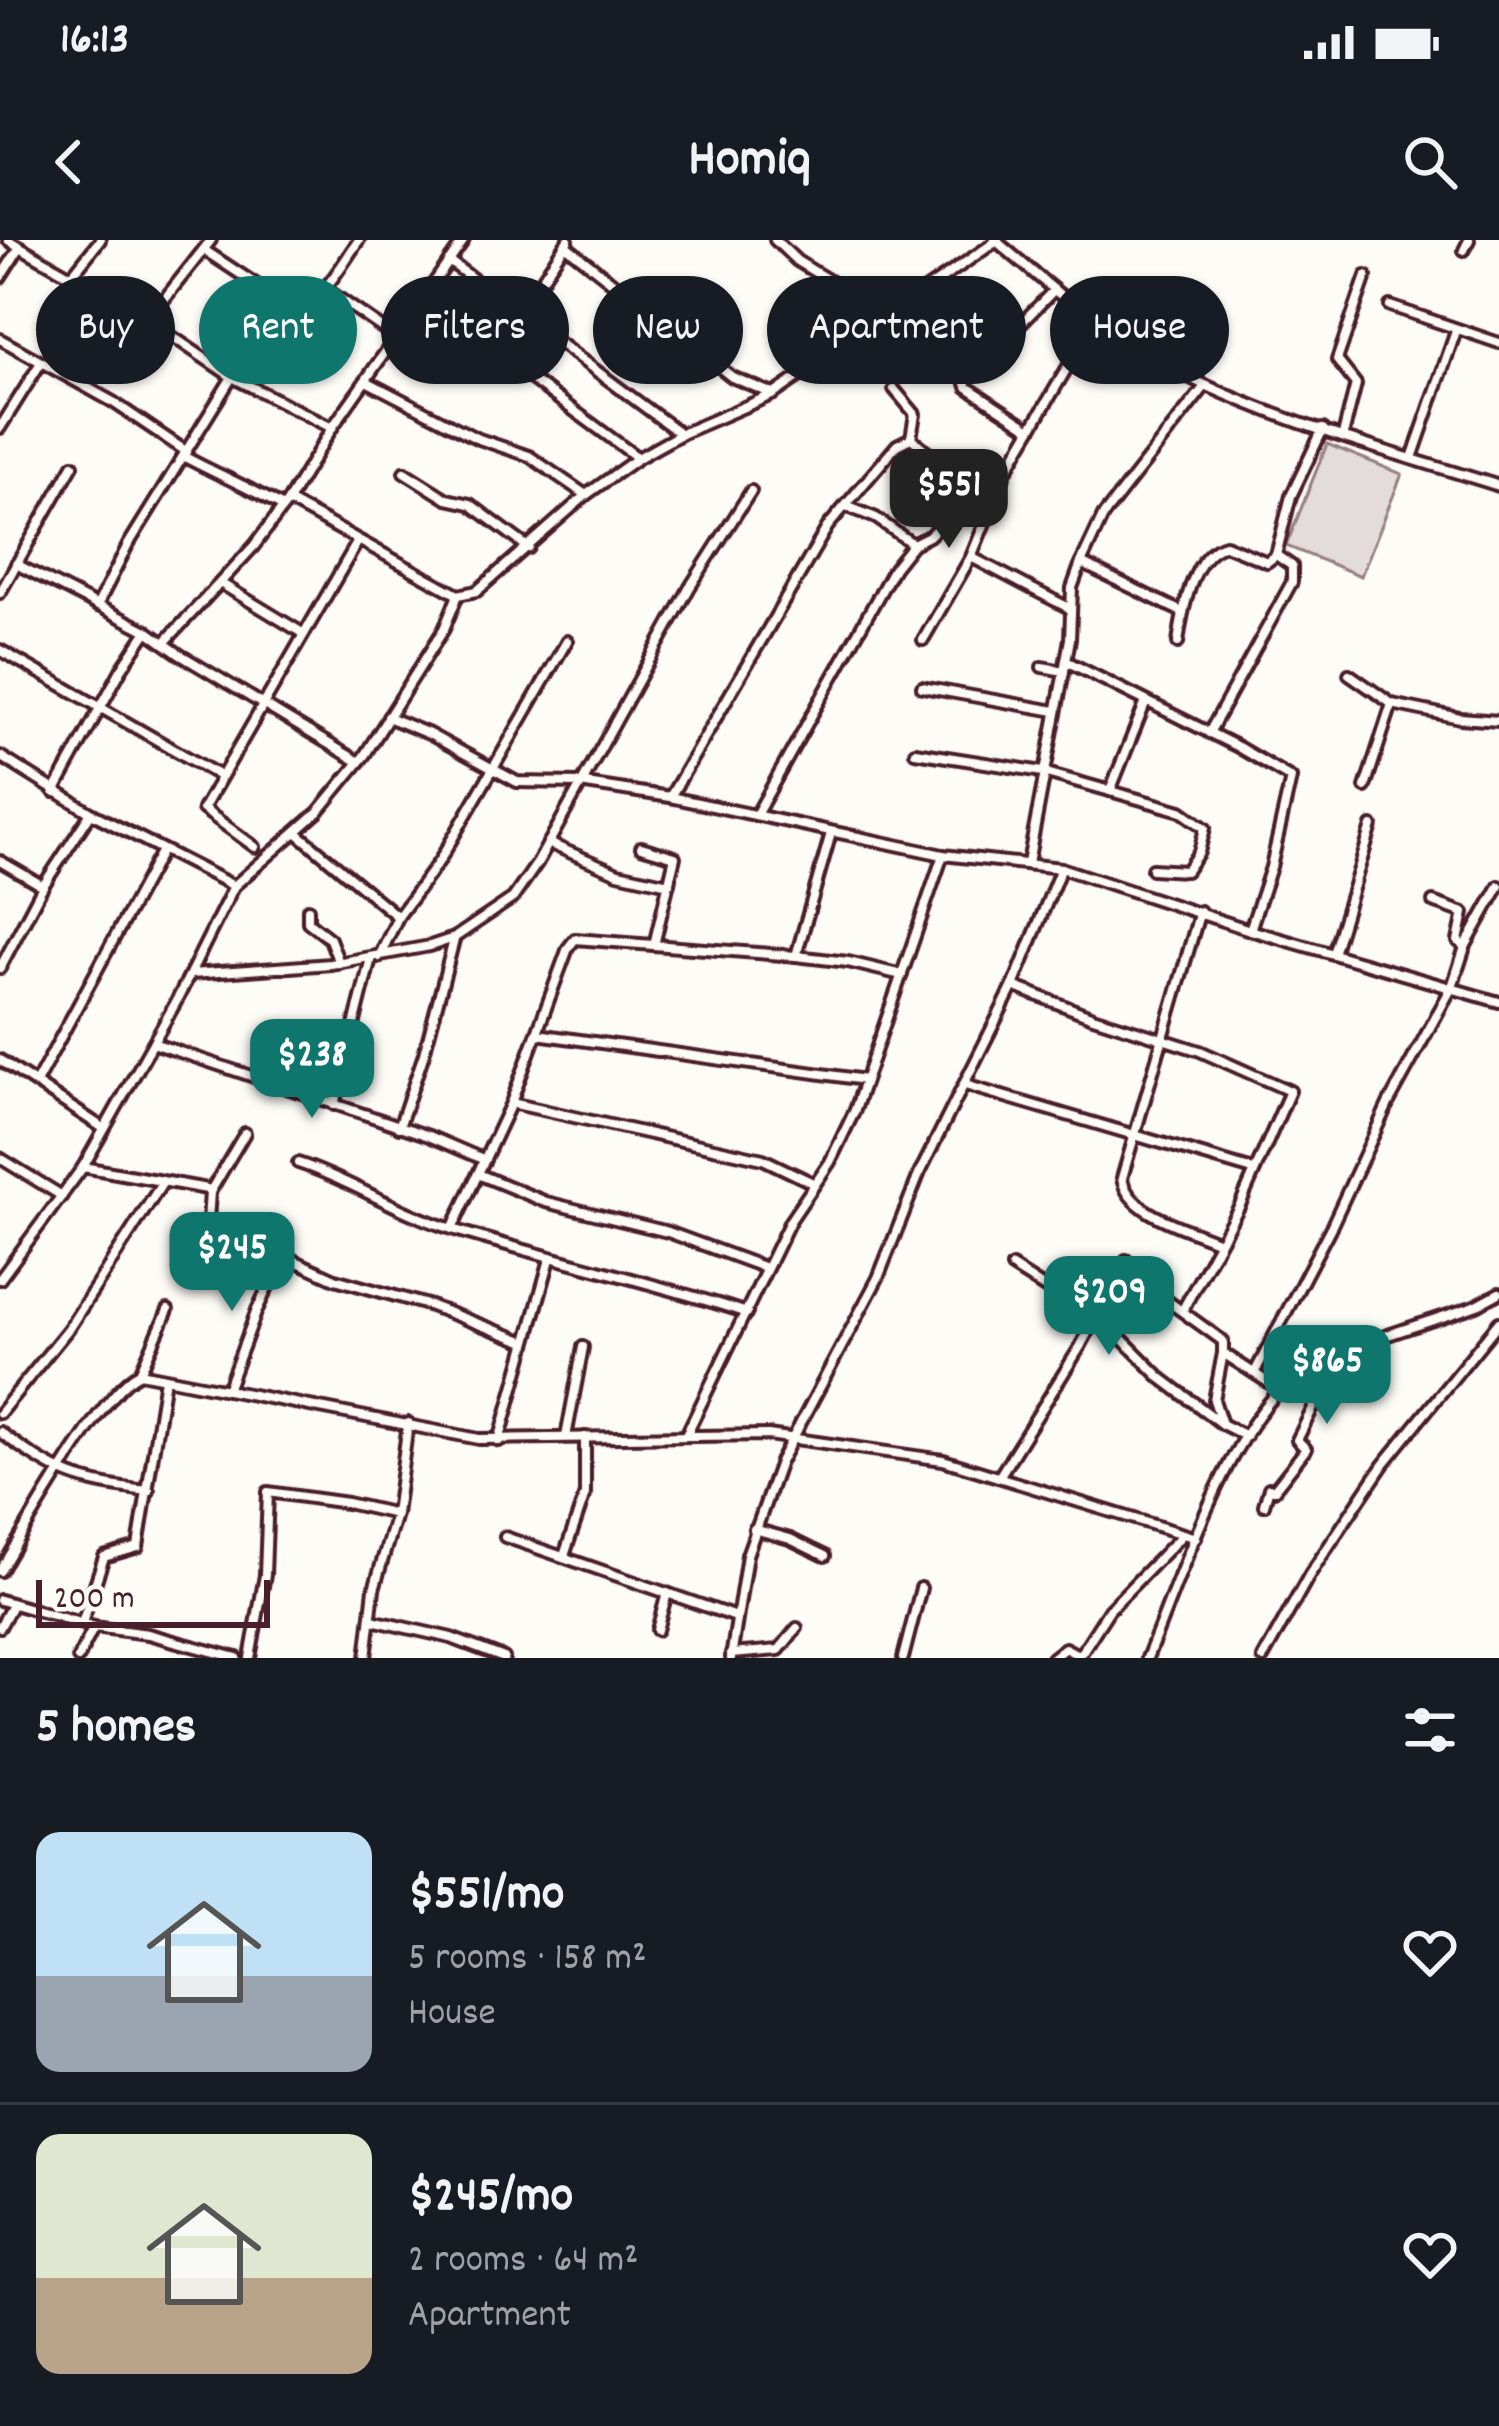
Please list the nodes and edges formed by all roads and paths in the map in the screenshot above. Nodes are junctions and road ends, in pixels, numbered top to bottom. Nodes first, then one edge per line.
1 (8, 240) edge
2 (100, 240) edge
3 (211, 240) edge
4 (338, 240) edge
5 (359, 240) edge
6 (464, 240) edge
7 (775, 240) edge
8 (997, 240) edge
9 (566, 242) edge
10 (20, 247) junction
11 (205, 250) junction
12 (351, 250) junction
13 (449, 261) junction
14 (73, 274) junction
15 (76, 276) edge
16 (244, 276) edge
17 (331, 276) edge
18 (438, 276) edge
19 (469, 276) edge
20 (544, 276) edge
21 (822, 276) edge
22 (945, 276) edge
23 (1366, 276) dead end
24 (0, 278) edge
25 (175, 287) edge
26 (1050, 288) edge
27 (1050, 294) edge
28 (1390, 306) dead end
29 (1456, 331) junction
30 (0, 339) edge
31 (1499, 343) edge
32 (569, 351) edge
33 (381, 358) edge
34 (36, 362) edge
35 (36, 370) edge
36 (366, 381) junction
37 (79, 384) edge
38 (227, 384) edge
39 (247, 384) edge
40 (538, 384) edge
41 (788, 384) edge
42 (1057, 384) edge
43 (1201, 384) edge
44 (1205, 386) junction
45 (894, 388) dead end
46 (774, 394) junction
47 (0, 428) edge
48 (332, 428) junction
49 (1030, 429) junction
50 (1323, 429) junction
51 (681, 434) junction
52 (1343, 435) junction
53 (911, 439) junction
54 (186, 455) junction
55 (638, 458) junction
56 (1412, 458) junction
57 (73, 465) dead end
58 (404, 472) dead end
59 (1004, 475) junction
60 (1499, 485) edge
61 (752, 491) dead end
62 (586, 495) junction
63 (972, 495) junction
64 (286, 504) junction
65 (846, 506) junction
66 (358, 541) junction
67 (913, 544) junction
68 (529, 548) junction
69 (1276, 556) junction
70 (971, 557) junction
71 (1081, 563) junction
72 (16, 565) junction
73 (220, 584) junction
74 (0, 593) edge
75 (458, 595) junction
76 (98, 606) junction
77 (1069, 608) junction
78 (1181, 613) junction
79 (147, 632) junction
80 (304, 634) junction
81 (923, 640) dead end
82 (567, 641) dead end
83 (164, 643) junction
84 (1178, 643) dead end
85 (0, 650) edge
86 (1065, 666) junction
87 (1042, 667) dead end
88 (1349, 674) dead end
89 (922, 687) dead end
90 (1144, 704) junction
91 (1392, 704) junction
92 (266, 705) junction
93 (100, 706) junction
94 (1055, 712) junction
95 (388, 717) junction
96 (1499, 721) edge
97 (1209, 733) junction
98 (915, 752) dead end
99 (0, 756) edge
100 (359, 762) junction
101 (492, 770) junction
102 (1043, 772) junction
103 (220, 776) junction
104 (580, 783) junction
105 (1365, 787) dead end
106 (1110, 791) junction
107 (54, 792) junction
108 (670, 797) junction
109 (91, 813) junction
110 (756, 815) junction
111 (1372, 826) dead end
112 (297, 832) junction
113 (831, 832) junction
114 (548, 843) junction
115 (641, 847) dead end
116 (255, 848) dead end
117 (161, 852) junction
118 (943, 855) junction
119 (0, 861) edge
120 (1028, 863) junction
121 (1061, 868) junction
122 (1153, 869) dead end
123 (669, 884) junction
124 (43, 886) junction
125 (234, 886) junction
126 (1499, 886) edge
127 (1433, 902) dead end
128 (308, 909) dead end
129 (1200, 911) junction
130 (398, 916) junction
131 (1250, 930) junction
132 (454, 938) junction
133 (654, 945) junction
134 (1465, 947) junction
135 (1333, 953) junction
136 (796, 956) junction
137 (375, 957) junction
138 (1, 961) edge
139 (339, 963) junction
140 (190, 974) junction
141 (902, 974) junction
142 (1012, 986) junction
143 (1452, 987) junction
144 (1499, 1002) edge
145 (537, 1034) junction
146 (1162, 1040) junction
147 (153, 1043) junction
148 (0, 1060) edge
149 (865, 1080) junction
150 (37, 1081) junction
151 (965, 1085) junction
152 (512, 1103) junction
153 (334, 1105) junction
154 (399, 1127) junction
155 (103, 1128) junction
156 (245, 1132) dead end
157 (1134, 1134) junction
158 (0, 1158) edge
159 (486, 1160) junction
160 (298, 1163) dead end
161 (83, 1167) junction
162 (1253, 1170) junction
163 (478, 1174) junction
164 (163, 1182) junction
165 (815, 1184) junction
166 (210, 1192) junction
167 (62, 1196) junction
168 (452, 1229) junction
169 (1219, 1242) junction
170 (282, 1257) junction
171 (550, 1258) junction
172 (1012, 1267) dead end
173 (766, 1268) junction
174 (0, 1279) edge
175 (1499, 1292) edge
176 (168, 1310) dead end
177 (1182, 1311) junction
178 (747, 1312) junction
179 (1095, 1320) junction
180 (1499, 1322) edge
181 (526, 1342) junction
182 (584, 1347) dead end
183 (1223, 1353) junction
184 (1322, 1364) junction
185 (1255, 1372) junction
186 (140, 1373) junction
187 (165, 1379) junction
188 (227, 1390) junction
189 (1280, 1390) junction
190 (0, 1413) edge
191 (408, 1424) junction
192 (1222, 1424) junction
193 (0, 1432) edge
194 (686, 1434) junction
195 (1246, 1436) junction
196 (566, 1437) junction
197 (585, 1437) junction
198 (792, 1440) junction
199 (499, 1441) junction
200 (59, 1474) junction
201 (999, 1477) junction
202 (149, 1492) junction
203 (1264, 1505) dead end
204 (396, 1514) junction
205 (754, 1528) junction
206 (1182, 1535) junction
207 (505, 1537) dead end
208 (1196, 1538) junction
209 (564, 1556) junction
210 (825, 1556) dead end
211 (0, 1571) edge
212 (921, 1588) dead end
213 (667, 1593) junction
214 (0, 1600) edge
215 (12, 1605) junction
216 (736, 1617) junction
217 (372, 1620) junction
218 (82, 1623) junction
219 (0, 1627) edge
220 (94, 1627) junction
221 (797, 1628) dead end
222 (657, 1630) dead end
223 (731, 1656) edge
224 (78, 1658) edge
225 (237, 1658) edge
226 (250, 1658) edge
227 (366, 1658) edge
228 (504, 1658) edge
229 (903, 1658) edge
230 (1052, 1658) edge
231 (1147, 1658) edge
232 (1263, 1658) edge

1 - 10 street
2 - 14 street
3 - 11 street
4 - 12 street
5 - 12 street
6 - 13 street
7 - 21 street
8 - 22 street
8 - 26 street
9 - 20 street
9 - 46 street
10 - 14 street
10 - 24 street
11 - 16 street
11 - 25 street
12 - 17 street
13 - 18 street
13 - 19 street
14 - 15 street
23 - 52 street
27 - 49 street
28 - 29 street
29 - 31 street
29 - 56 street
30 - 34 street
32 - 51 street
33 - 36 street
35 - 47 street
36 - 48 street
36 - 62 street
37 - 54 street
38 - 54 street
39 - 48 street
40 - 55 street
41 - 46 street
42 - 49 street
43 - 44 street
44 - 50 street
44 - 71 street
45 - 53 street
46 - 51 street
48 - 64 street
49 - 59 street
50 - 52 street
50 - 69 street
51 - 55 street
52 - 56 street
53 - 63 street
53 - 65 street
54 - 64 street
54 - 76 street
55 - 62 street
56 - 60 street
57 - 72 street
58 - 68 street
59 - 63 street
59 - 70 street
61 - 104 street
62 - 68 street
63 - 67 street
64 - 66 street
64 - 73 street
65 - 67 street
65 - 108 street
66 - 75 street
66 - 80 street
67 - 110 street
68 - 75 street
69 - 78 street
69 - 97 street
70 - 77 street
70 - 81 street
71 - 77 street
71 - 78 street
72 - 74 street
72 - 76 street
73 - 80 street
73 - 83 street
75 - 95 street
76 - 79 street
77 - 86 street
78 - 84 street
79 - 83 street
79 - 93 street
80 - 92 street
82 - 101 street
83 - 92 street
85 - 93 street
86 - 87 street
86 - 90 street
86 - 94 street
88 - 91 street
89 - 94 street
90 - 97 street
90 - 106 street
91 - 96 street
91 - 105 street
92 - 100 street
92 - 103 street
93 - 103 street
93 - 107 street
94 - 102 street
95 - 100 street
95 - 101 street
97 - 131 street
98 - 102 street
99 - 107 street
100 - 112 street
101 - 104 street
101 - 130 street
102 - 106 street
102 - 120 street
103 - 116 street
104 - 108 street
104 - 114 street
106 - 122 street
107 - 109 street
108 - 110 street
109 - 117 street
109 - 124 street
110 - 113 street
111 - 135 street
112 - 125 street
112 - 130 street
113 - 118 street
113 - 136 street
114 - 123 street
114 - 132 street
115 - 123 street
117 - 125 street
117 - 150 street
118 - 120 street
118 - 141 street
119 - 124 street
120 - 121 street
121 - 129 street
121 - 142 street
123 - 133 street
124 - 138 street
125 - 140 street
126 - 134 street
127 - 134 street
128 - 139 street
129 - 131 street
129 - 146 street
130 - 137 street
131 - 135 street
132 - 137 street
132 - 154 street
133 - 136 street
133 - 145 street
134 - 143 street
135 - 143 street
136 - 141 street
137 - 139 street
137 - 153 street
139 - 140 street
140 - 147 street
141 - 149 street
142 - 146 street
142 - 151 street
143 - 144 street
143 - 185 street
145 - 149 street
145 - 152 street
146 - 157 street
146 - 162 street
147 - 153 street
147 - 155 street
148 - 150 street
149 - 165 street
150 - 155 street
151 - 157 street
151 - 198 street
152 - 159 street
152 - 165 street
153 - 154 street
154 - 159 street
155 - 161 street
156 - 166 street
157 - 162 street
157 - 169 street
158 - 167 street
159 - 163 street
160 - 168 street
161 - 164 street
161 - 167 street
162 - 169 street
163 - 168 street
163 - 173 street
164 - 166 street
164 - 190 street
165 - 173 street
166 - 170 street
167 - 174 street
168 - 171 street
169 - 177 street
170 - 181 street
170 - 188 street
171 - 178 street
171 - 181 street
172 - 179 street
173 - 178 street
175 - 184 street
176 - 186 street
177 - 179 street
177 - 183 street
178 - 194 street
179 - 192 street
179 - 201 street
180 - 232 street
181 - 199 street
182 - 196 street
183 - 185 street
183 - 192 street
184 - 189 street
184 - 203 street
185 - 189 street
186 - 187 street
186 - 200 street
187 - 188 street
187 - 202 street
188 - 191 street
189 - 195 street
191 - 199 street
191 - 204 street
192 - 195 street
193 - 200 street
194 - 197 street
194 - 198 street
195 - 208 street
196 - 197 street
196 - 199 street
197 - 209 street
198 - 201 street
198 - 205 street
200 - 202 street
200 - 211 street
201 - 206 street
202 - 218 street
204 - 217 street
204 - 226 street
205 - 210 street
205 - 216 street
206 - 208 street
206 - 230 street
207 - 209 street
208 - 231 street
209 - 213 street
212 - 229 street
213 - 216 street
213 - 222 street
214 - 215 street
215 - 218 street
215 - 219 street
216 - 223 street
217 - 227 street
217 - 228 street
218 - 220 street
220 - 224 street
220 - 225 street
221 - 223 street

